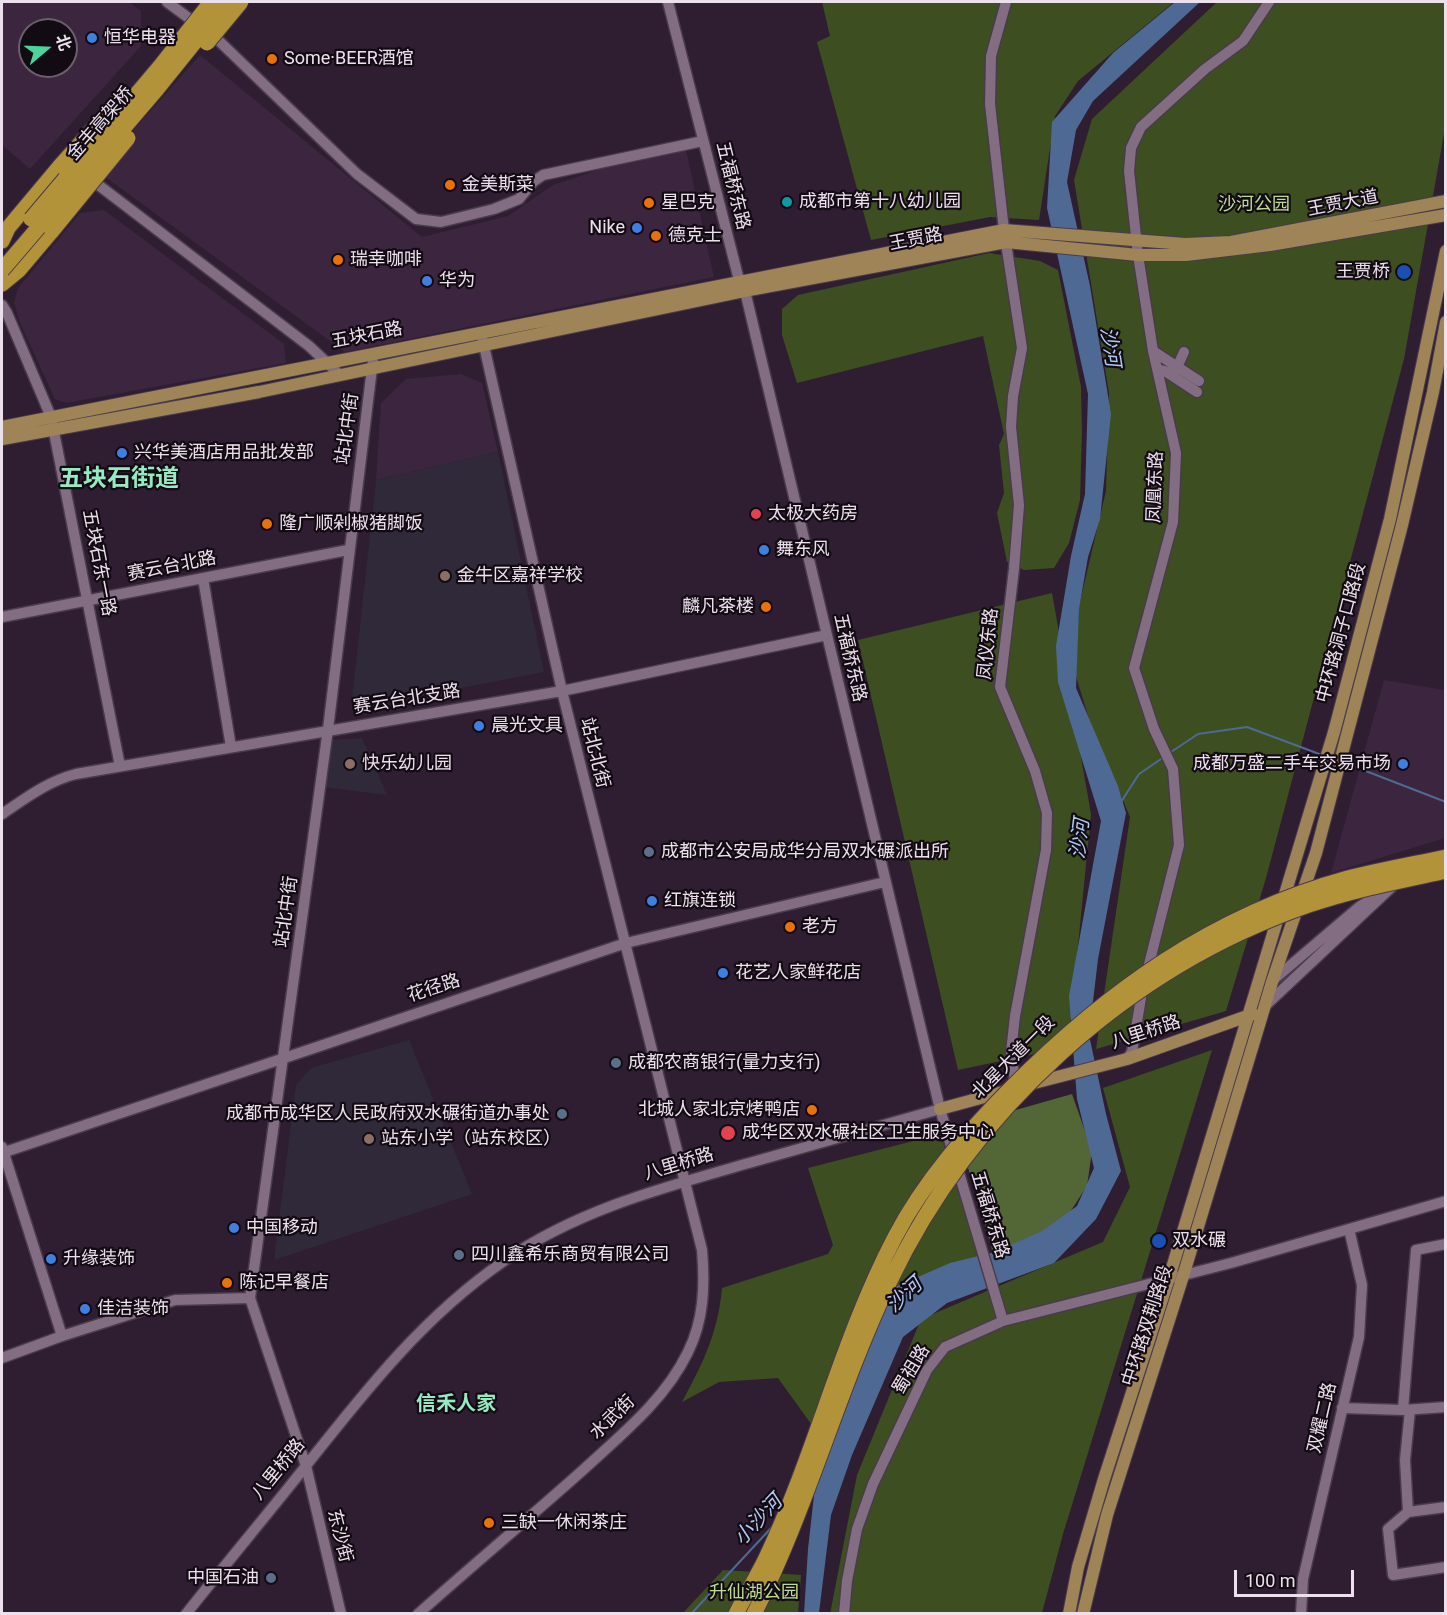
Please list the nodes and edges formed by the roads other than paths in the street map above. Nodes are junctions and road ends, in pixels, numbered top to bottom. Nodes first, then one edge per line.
1 (167, 2) edge
2 (202, 2) edge
3 (209, 2) edge
4 (229, 2) edge
5 (241, 2) edge
6 (668, 2) edge
7 (1006, 2) edge
8 (1269, 2) edge
9 (194, 21) junction
10 (213, 36) junction
11 (703, 141) junction
12 (87, 176) junction
13 (1446, 201) edge
14 (1446, 215) edge
15 (1005, 236) junction
16 (1137, 241) junction
17 (2, 242) edge
18 (1103, 246) junction
19 (1446, 251) edge
20 (2, 254) edge
21 (1138, 255) junction
22 (2, 270) edge
23 (2, 283) edge
24 (740, 288) junction
25 (2, 305) edge
26 (1446, 322) edge
27 (481, 331) junction
28 (484, 346) junction
29 (1153, 351) junction
30 (1184, 352) dead end
31 (372, 354) junction
32 (327, 362) junction
33 (373, 369) junction
34 (1157, 369) junction
35 (1175, 371) junction
36 (340, 375) junction
37 (1198, 387) dead end
38 (52, 423) junction
39 (2, 426) edge
40 (2, 439) edge
41 (348, 550) junction
42 (202, 578) junction
43 (88, 599) junction
44 (2, 616) edge
45 (826, 635) junction
46 (562, 691) junction
47 (328, 729) junction
48 (231, 747) junction
49 (120, 766) junction
50 (2, 814) edge
51 (1446, 855) edge
52 (1446, 864) edge
53 (1446, 872) edge
54 (1446, 877) edge
55 (885, 882) junction
56 (1392, 887) junction
57 (626, 943) junction
58 (1272, 982) junction
59 (1266, 1005) junction
60 (1248, 1017) junction
61 (285, 1056) junction
62 (1126, 1059) junction
63 (1016, 1088) junction
64 (940, 1109) junction
65 (2, 1151) edge
66 (683, 1181) junction
67 (1446, 1201) edge
68 (1349, 1229) junction
69 (1446, 1244) edge
70 (1184, 1274) junction
71 (1169, 1278) junction
72 (250, 1298) junction
73 (1003, 1321) junction
74 (62, 1336) junction
75 (2, 1358) edge
76 (1446, 1407) edge
77 (1342, 1408) junction
78 (1407, 1410) junction
79 (306, 1466) junction
80 (1446, 1507) edge
81 (1408, 1512) junction
82 (1446, 1567) edge
83 (186, 1614) edge
84 (341, 1614) edge
85 (418, 1614) edge
86 (736, 1614) edge
87 (754, 1614) edge
88 (844, 1614) edge
89 (1069, 1614) edge
90 (1083, 1614) edge
91 (1301, 1614) edge

1 - 9 street
2 - 17 highway, bridge
3 - 9 street
3 - 20 highway, 金丰高架桥, bridge
4 - 10 main road
4 - 22 highway, 金丰高架桥, bridge
5 - 23 highway, bridge
6 - 11 street, 五福桥东路
7 - 15 street, 凤仪东路
8 - 16 street, 凤凰东路
9 - 10 street
9 - 17 main road
10 - 11 street
10 - 12 main road
11 - 24 street, 五福桥东路
12 - 23 main road
12 - 32 street
13 - 16 main road, 王贾大道
14 - 21 main road, 王贾大道
15 - 18 main road, 王贾路
15 - 24 main road, 王贾路
15 - 63 street, 凤仪东路
16 - 18 main road, 王贾大道
16 - 21 street, 凤凰东路
18 - 21 main road, 王贾大道
19 - 60 main road, 中环路洞子口路段
21 - 29 street, 凤凰东路
24 - 27 main road, 五块石路
24 - 28 main road, 五块石路
24 - 45 street, 五福桥东路
25 - 38 street, 五块石东一路
26 - 58 main road, 中环路洞子口路段
27 - 28 street, 站北北街
27 - 31 main road, 五块石路
28 - 33 main road, 五块石路
28 - 46 street, 站北北街
29 - 34 street, 凤凰东路
29 - 35 street
30 - 35 street
31 - 32 main road, 五块石路
31 - 33 street, 站北中街
32 - 36 street
32 - 38 main road, 五块石路
33 - 36 main road, 五块石路
33 - 41 street, 站北中街
34 - 35 street
34 - 62 street, 凤凰东路
35 - 37 street
36 - 38 main road, 五块石路
38 - 39 main road, 五块石路
38 - 40 main road, 五块石路
38 - 43 street, 五块石东一路
41 - 42 street, 赛云台北路
41 - 47 street, 站北中街
42 - 43 street, 赛云台北路
42 - 48 street
43 - 44 street, 赛云台北路
43 - 49 street, 五块石东一路
45 - 46 street, 赛云台北支路
45 - 55 street, 五福桥东路
46 - 47 street, 赛云台北支路
46 - 57 street, 站北北街
47 - 48 street, 赛云台北支路
47 - 61 street, 站北中街
48 - 49 street, 赛云台北支路
49 - 50 street, 赛云台北支路
51 - 56 street, 八里桥路
51 - 86 highway, 北星大道一段, bridge
52 - 56 street, 八里桥路
53 - 87 highway, 北星大道一段, bridge
54 - 56 street, 八里桥路
55 - 57 street, 花径路
55 - 64 street, 五福桥东路
56 - 58 street, 八里桥路
56 - 59 street, 八里桥路
57 - 61 street, 花径路
57 - 66 street, 站北北街
58 - 59 main road, 中环路双荆路段
59 - 60 main road, 八里桥路
59 - 70 main road, 中环路双荆路段
60 - 62 main road, 八里桥路
60 - 71 main road, 中环路双荆路段
61 - 65 street, 花径路
61 - 72 street, 站北中街
62 - 63 main road, 八里桥路
63 - 64 main road, 八里桥路
64 - 66 street, 八里桥路
64 - 73 street, 五福桥东路
65 - 74 street
66 - 79 street, 八里桥路
66 - 85 street, 水武街
67 - 68 street, 蜀祖路
68 - 70 street, 蜀祖路
68 - 77 street, 双耀二路
69 - 78 street
70 - 71 street, 蜀祖路
70 - 90 main road, 中环路双荆路段
71 - 73 street, 蜀祖路
71 - 89 main road, 中环路双荆路段
72 - 74 street
72 - 79 street, 站北中街
73 - 88 street, 蜀祖路
74 - 75 street
76 - 78 street
77 - 78 street
77 - 91 street, 双耀二路
78 - 81 street
79 - 83 street, 八里桥路
79 - 84 street, 东沙街
80 - 81 street
81 - 82 street

